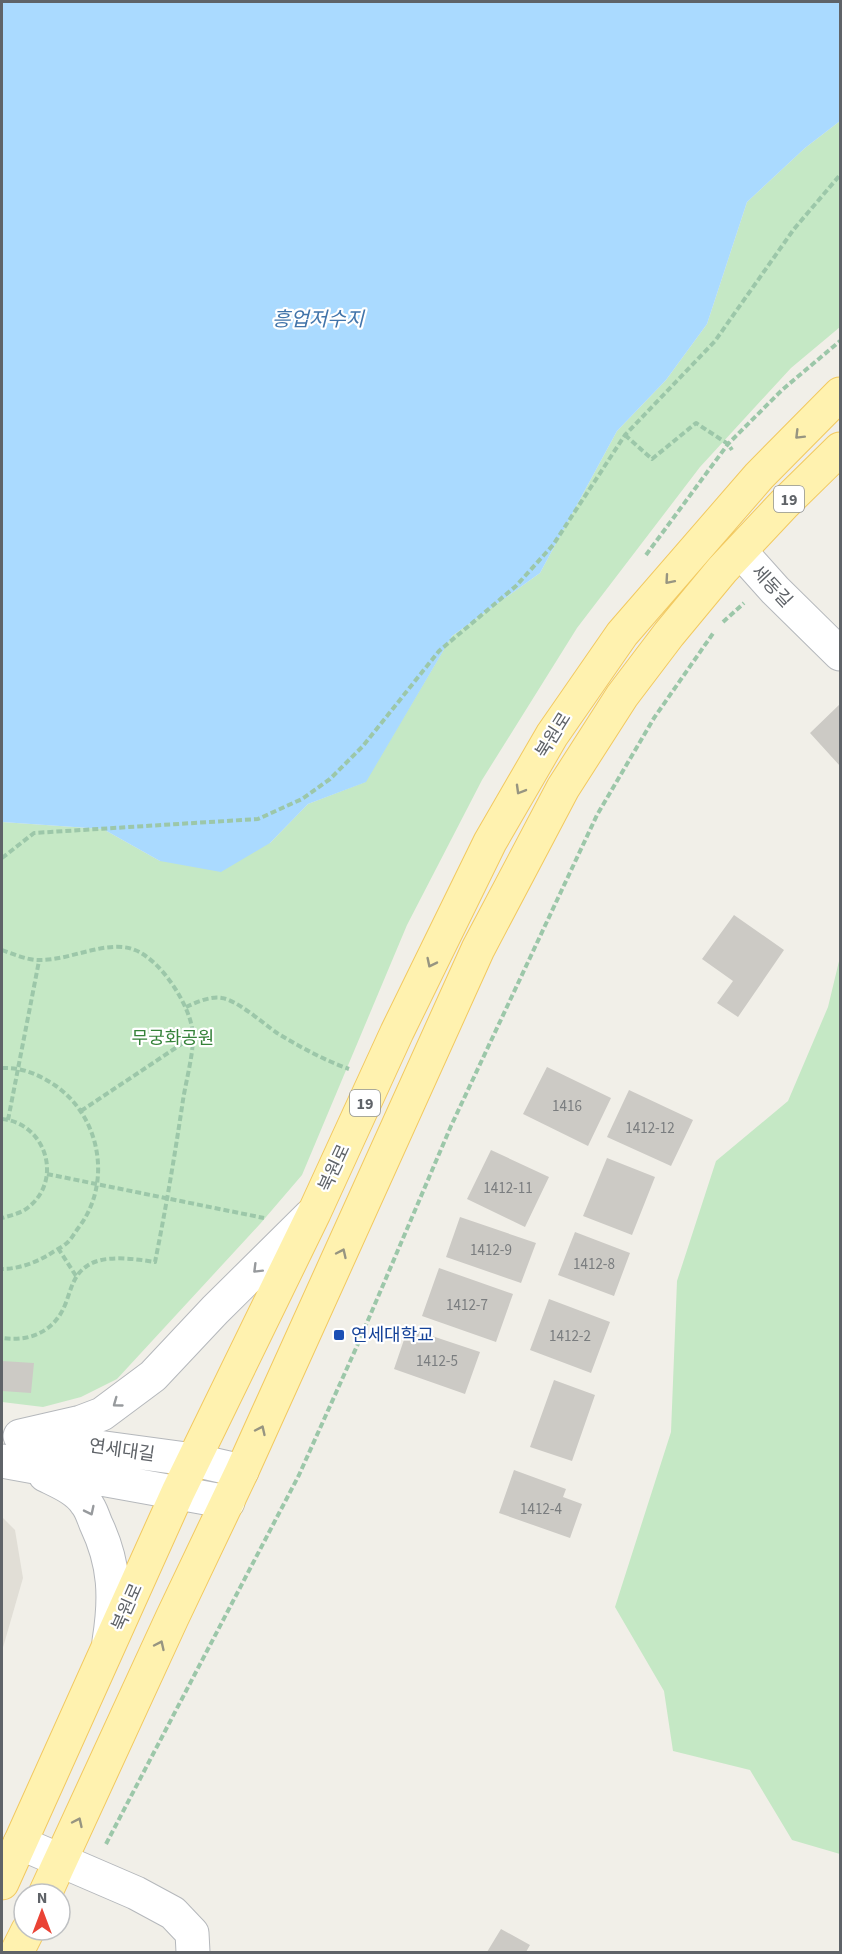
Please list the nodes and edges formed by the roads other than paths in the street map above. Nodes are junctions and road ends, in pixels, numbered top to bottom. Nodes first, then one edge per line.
1 (840, 394) edge
2 (840, 449) edge
3 (739, 501) junction
4 (741, 552) junction
5 (840, 654) edge
6 (314, 1213) junction
7 (13, 1449) edge
8 (194, 1460) junction
9 (242, 1472) junction
10 (178, 1492) junction
11 (228, 1502) junction
12 (107, 1650) junction
13 (20, 1842) junction
14 (61, 1860) junction
15 (51, 1882) edge
16 (2, 1883) edge
17 (194, 1953) edge

1 -> 3 main road, 북원로 / 19
2 - 4 main road, 북원로 / 19
3 - 4 main road, 세동길
3 -> 6 main road, 북원로 / 19
4 - 5 street, 세동길
9 -> 4 main road, 북원로 / 19
6 -> 7 street
6 - 8 main road, 북원로 / 19
7 - 8 street, 연세대길
7 - 10 street, 연세대길
7 -> 12 street
8 - 9 street, 연세대길
8 - 10 main road, 북원로 / 19
9 - 11 main road, 북원로 / 19
10 - 11 street, 연세대길
10 - 12 main road, 북원로 / 19
14 -> 11 main road, 북원로 / 19
12 - 13 main road, 북원로 / 19
13 - 14 street
13 - 16 main road, 북원로 / 19
14 - 15 main road, 북원로 / 19
14 - 17 street

